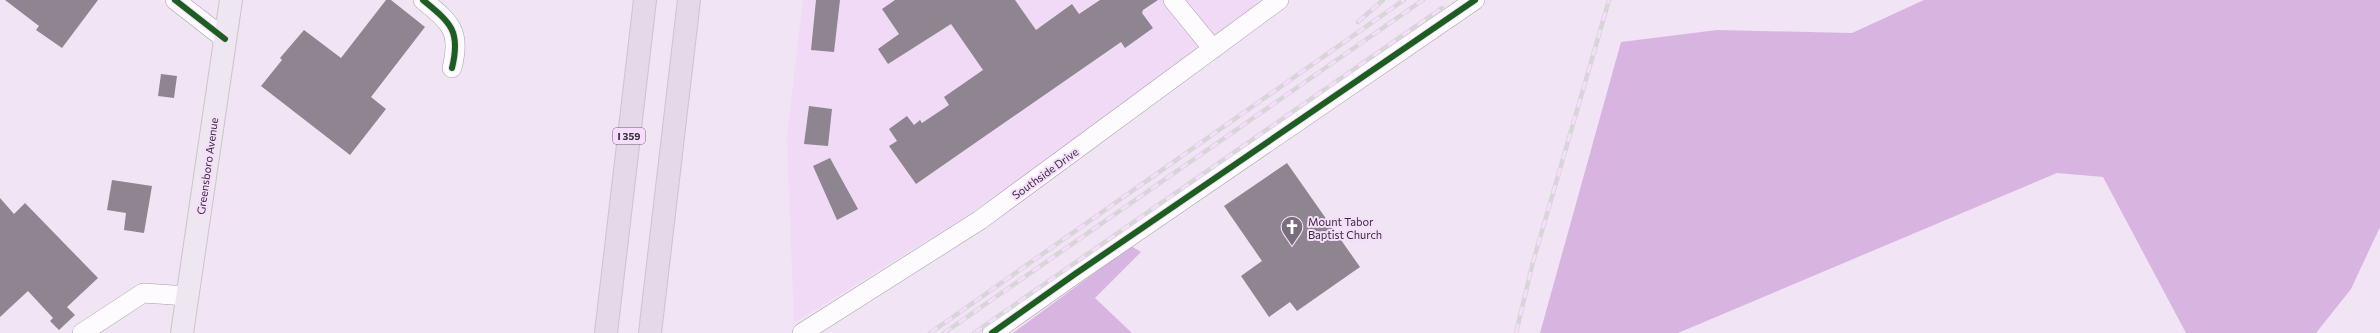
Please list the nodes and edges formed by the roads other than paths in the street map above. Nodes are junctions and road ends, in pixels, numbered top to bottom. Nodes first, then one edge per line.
1 (174, 0) edge
2 (231, 0) edge
3 (423, 0) edge
4 (645, 0) edge
5 (689, 0) edge
6 (1173, 0) edge
7 (1279, 0) edge
8 (1475, 0) edge
9 (225, 39) junction
10 (1213, 49) junction
11 (452, 68) dead end
12 (188, 296) junction
13 (82, 333) edge
14 (182, 333) edge
15 (606, 333) edge
16 (650, 333) edge
17 (802, 333) edge
18 (992, 333) edge

1 - 9 street
2 - 9 main road, Greensboro Avenue
3 - 11 street
4 - 15 highway, I 359
5 - 16 highway
6 - 10 street
7 - 10 street, Southside Drive
8 - 18 street
9 - 12 main road, Greensboro Avenue
10 - 17 street, Southside Drive
12 - 13 street
12 - 14 main road, Greensboro Avenue

